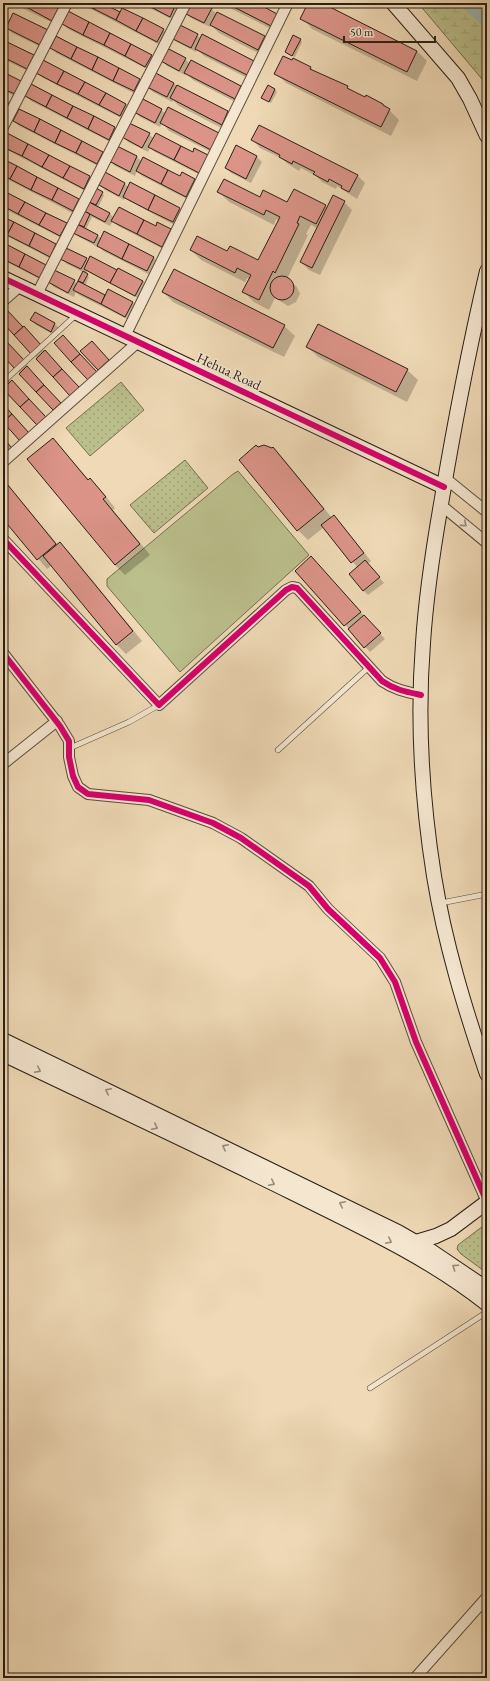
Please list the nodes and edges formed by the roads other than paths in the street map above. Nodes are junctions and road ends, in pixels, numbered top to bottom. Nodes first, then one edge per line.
1 (67, 3) edge
2 (186, 3) edge
3 (288, 3) edge
4 (393, 3) edge
5 (3, 128) edge
6 (487, 136) edge
7 (487, 271) edge
8 (3, 278) edge
9 (20, 286) junction
10 (36, 294) junction
11 (3, 301) edge
12 (78, 313) junction
13 (131, 338) junction
14 (3, 382) edge
15 (3, 462) edge
16 (444, 482) junction
17 (441, 505) junction
18 (487, 512) edge
19 (3, 539) edge
20 (487, 543) edge
21 (3, 654) edge
22 (369, 667) junction
23 (422, 695) junction
24 (159, 705) junction
25 (57, 721) junction
26 (70, 748) junction
27 (278, 750) dead end
28 (3, 764) edge
29 (487, 894) edge
30 (439, 904) junction
31 (3, 1040) edge
32 (3, 1054) edge
33 (487, 1074) edge
34 (487, 1202) edge
35 (416, 1242) junction
36 (487, 1289) edge
37 (487, 1304) edge
38 (487, 1312) edge
39 (370, 1388) dead end
40 (487, 1597) edge
41 (415, 1678) edge

1 - 5 street
2 - 10 street
3 - 13 street
4 - 6 main road
7 - 16 main road
8 - 9 main road, Hehua Road
9 - 10 main road, Hehua Road
9 - 11 street
10 - 12 main road, Hehua Road
12 - 13 main road, Hehua Road
12 - 14 lane
13 - 15 street
13 - 16 main road, Hehua Road
16 - 17 main road
16 - 18 street
17 -> 20 street
17 - 23 main road
19 - 24 street
21 - 25 street
22 - 23 street
22 - 24 street
22 - 27 lane
23 - 30 main road
24 - 26 lane
25 - 26 street
25 - 28 street
26 - 34 street
29 - 30 lane
30 - 33 main road
35 -> 31 main road
32 -> 37 main road
34 - 35 main road
36 -> 35 main road
38 - 39 lane
40 - 41 street

